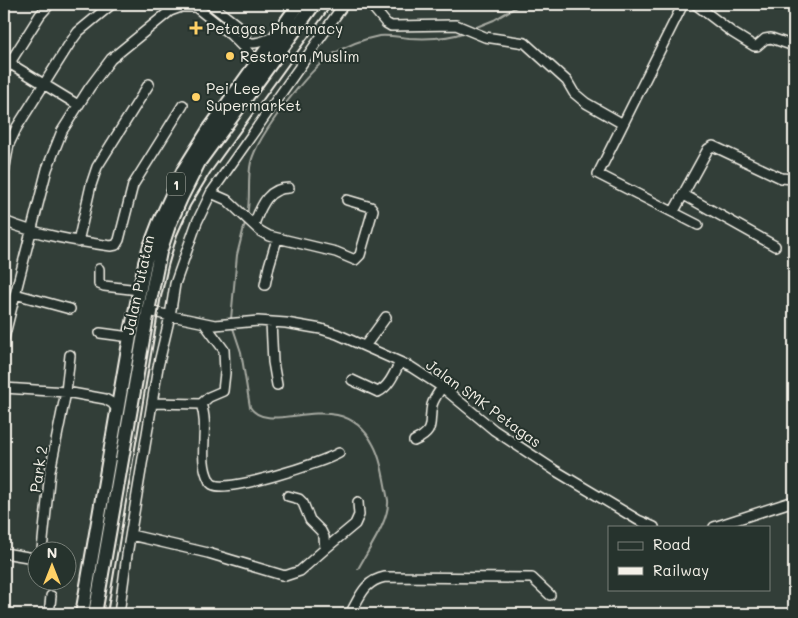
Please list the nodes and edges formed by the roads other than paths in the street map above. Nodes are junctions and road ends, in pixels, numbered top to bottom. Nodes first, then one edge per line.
1 (50, 4) edge
2 (112, 4) edge
3 (210, 4) edge
4 (299, 4) edge
5 (314, 4) edge
6 (344, 4) edge
7 (370, 4) edge
8 (683, 4) edge
9 (695, 4) edge
10 (194, 5) edge
11 (248, 33) dead end
12 (231, 35) junction
13 (276, 36) junction
14 (794, 46) edge
15 (6, 61) edge
16 (258, 62) junction
17 (4, 72) edge
18 (44, 84) junction
19 (149, 84) dead end
20 (78, 105) junction
21 (183, 105) dead end
22 (623, 124) junction
23 (4, 172) edge
24 (794, 179) edge
25 (288, 188) dead end
26 (211, 193) junction
27 (684, 195) junction
28 (347, 200) dead end
29 (674, 211) junction
30 (4, 221) edge
31 (254, 224) junction
32 (698, 225) dead end
33 (31, 232) junction
34 (277, 239) junction
35 (78, 242) junction
36 (774, 246) dead end
37 (99, 269) dead end
38 (265, 285) dead end
39 (139, 290) junction
40 (15, 294) junction
41 (70, 308) dead end
42 (148, 311) junction
43 (170, 316) junction
44 (386, 317) dead end
45 (271, 322) junction
46 (204, 323) junction
47 (100, 333) dead end
48 (130, 337) junction
49 (4, 338) edge
50 (365, 346) junction
51 (70, 355) dead end
52 (400, 362) junction
53 (352, 380) dead end
54 (277, 386) dead end
55 (442, 387) junction
56 (4, 388) edge
57 (66, 392) junction
58 (120, 393) junction
59 (105, 399) junction
60 (153, 403) junction
61 (201, 404) junction
62 (118, 409) junction
63 (414, 441) dead end
64 (339, 453) dead end
65 (288, 496) dead end
66 (794, 500) edge
67 (358, 502) dead end
68 (652, 526) edge
69 (717, 526) edge
70 (131, 536) junction
71 (43, 540) edge
72 (325, 549) junction
73 (4, 553) edge
74 (28, 557) edge
75 (550, 595) dead end
76 (51, 596) dead end
77 (49, 614) edge
78 (82, 614) edge
79 (95, 614) edge
80 (119, 614) edge
81 (350, 614) edge

1 - 15 street
2 - 18 street
3 - 11 street
4 - 13 highway, Jalan Putatan / 1
5 - 42 highway, Jalan Putatan / 1
6 - 26 street
7 - 22 street
8 - 22 street
9 - 14 street
10 - 12 street
10 - 20 street
12 - 13 street
12 - 16 street
13 - 16 highway, Jalan Putatan / 1
15 - 17 street
15 - 18 street
16 - 39 highway, Jalan Putatan / 1
18 - 20 street
18 - 23 street
19 - 35 street
20 - 33 street
21 - 35 street
22 - 29 street
24 - 27 street
25 - 31 street
26 - 31 street
26 - 43 street
27 - 29 street
27 - 36 street
28 - 34 street
29 - 32 street
30 - 33 street
31 - 34 street
33 - 35 street
33 - 40 street
34 - 38 street
37 - 39 street
39 - 48 highway, Jalan Putatan / 1
40 - 41 street
40 - 49 street
42 - 43 street, Jalan SMK Petagas
42 - 79 highway, Jalan Putatan / 1
43 - 46 street, Jalan SMK Petagas
43 - 60 street
44 - 50 street
45 - 46 street, Jalan SMK Petagas
45 - 50 street, Jalan SMK Petagas
45 - 54 street
46 - 61 street
47 - 48 street
48 - 58 highway, Jalan Putatan / 1
50 - 52 street, Jalan SMK Petagas
51 - 57 street, Park 2
52 - 53 street
52 - 55 street, Jalan SMK Petagas
55 - 63 street
55 - 68 street, Jalan SMK Petagas
56 - 57 street
57 - 59 street
57 - 71 street, Park 2
58 - 59 street
58 - 62 highway, Jalan Putatan / 1
59 - 62 street
60 - 61 street
60 - 70 street
61 - 64 street
62 - 78 highway, Jalan Putatan / 1
65 - 72 street
66 - 69 street
67 - 72 street
70 - 72 street
70 - 80 street
73 - 74 street
75 - 81 street
76 - 77 street

